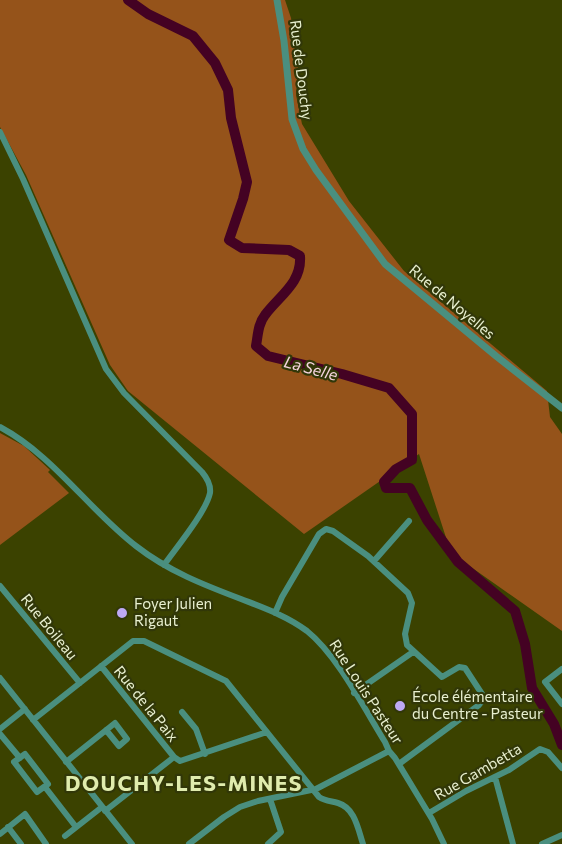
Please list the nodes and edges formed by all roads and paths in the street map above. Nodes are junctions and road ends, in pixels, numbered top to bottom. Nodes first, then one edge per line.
1 (277, 0) edge
2 (0, 132) edge
3 (339, 203) joint
4 (562, 408) edge
5 (0, 427) edge
6 (409, 521) dead end
7 (374, 561) junction
8 (164, 565) junction
9 (0, 586) edge
10 (275, 613) junction
11 (413, 652) junction
12 (101, 666) junction
13 (562, 669) edge
14 (0, 678) edge
15 (80, 683) junction
16 (354, 693) junction
17 (562, 704) edge
18 (25, 709) junction
19 (182, 712) dead end
20 (33, 720) junction
21 (0, 729) edge
22 (106, 730) dead end
23 (267, 732) junction
24 (0, 734) edge
25 (389, 751) junction
26 (205, 754) junction
27 (174, 757) junction
28 (20, 758) junction
29 (66, 762) junction
30 (399, 764) junction
31 (562, 768) edge
32 (495, 777) junction
33 (45, 787) junction
34 (313, 790) junction
35 (270, 799) junction
36 (104, 809) junction
37 (429, 813) junction
38 (8, 827) junction
39 (76, 827) junction
40 (0, 834) edge
41 (562, 835) edge
42 (65, 836) dead end
43 (21, 844) edge
44 (46, 844) edge
45 (132, 844) edge
46 (189, 844) edge
47 (268, 844) edge
48 (363, 844) edge
49 (444, 844) edge
50 (513, 844) edge
51 (542, 844) edge

1 - 3 street, Rue de Douchy
2 - 8 street
3 - 4 street, Rue de Noyelles
5 - 8 street, Rue Louis Pasteur
6 - 7 street
7 - 10 street
7 - 11 street
8 - 10 street, Rue Louis Pasteur
9 - 15 street, Rue Boileau
10 - 16 street, Rue Louis Pasteur
11 - 16 street
11 - 30 street
12 - 15 street
12 - 23 street
12 - 27 street, Rue de la Paix
13 - 17 street
14 - 18 street
15 - 20 street
16 - 25 street, Rue Louis Pasteur
18 - 20 street
18 - 21 street
19 - 26 street, Rue de la Paix
20 - 29 street
22 - 29 street
23 - 26 street, Rue de la Paix
23 - 34 street
24 - 28 street
25 - 30 street, Rue Louis Pasteur
25 - 34 street
26 - 27 street, Rue de la Paix
27 - 36 street
28 - 33 street
28 - 33 street
29 - 36 street
30 - 37 street, Rue Louis Pasteur
31 - 32 street, Rue Gambetta
32 - 37 street, Rue Gambetta
32 - 50 street
33 - 39 street
34 - 35 street
34 - 48 street
35 - 46 street
35 - 47 street
36 - 39 street
36 - 45 street
37 - 49 street, Rue Louis Pasteur
38 - 40 street
38 - 43 street
38 - 44 street
39 - 42 street
41 - 51 street

